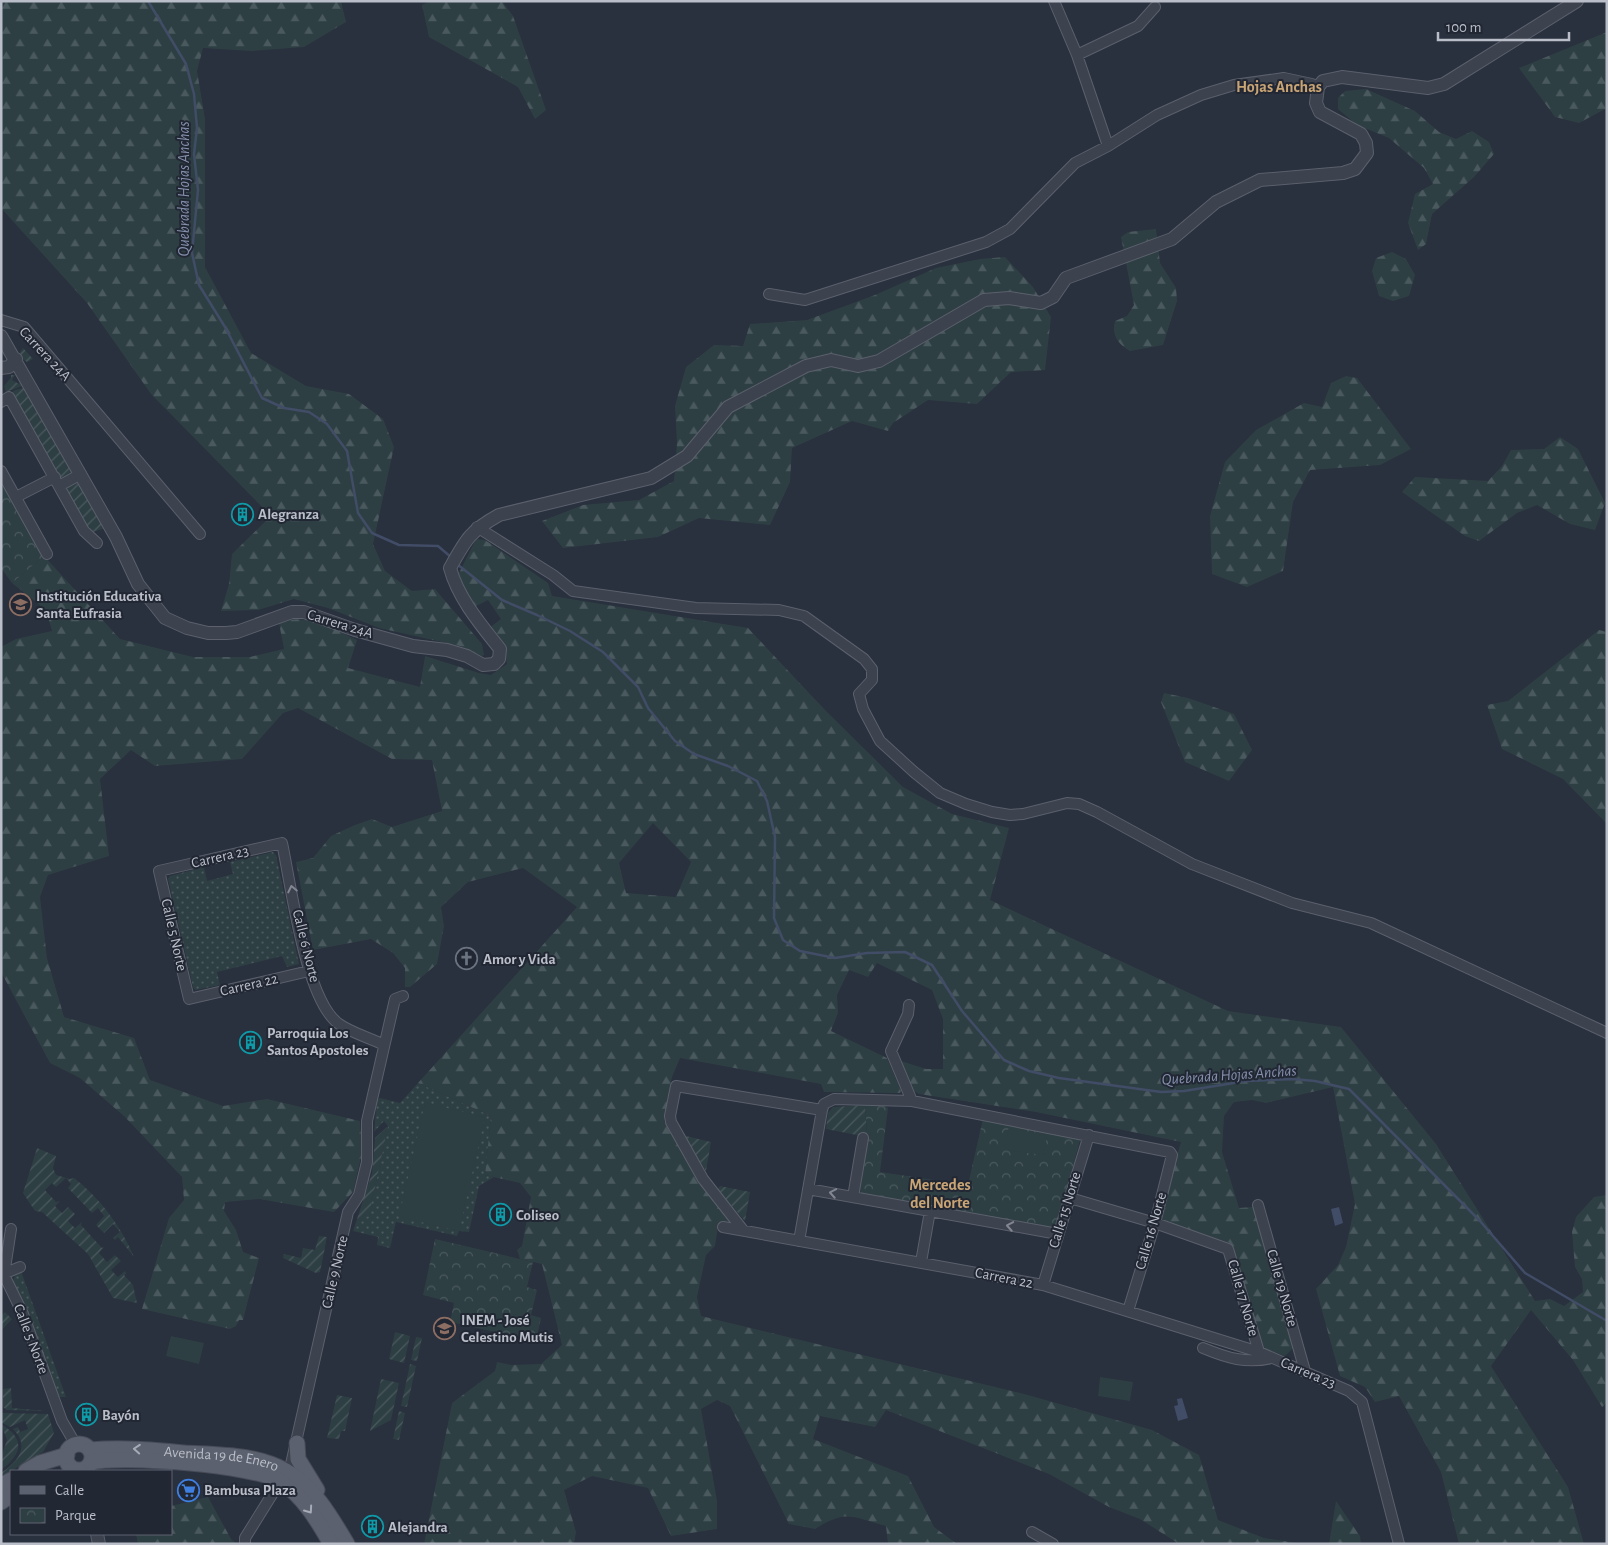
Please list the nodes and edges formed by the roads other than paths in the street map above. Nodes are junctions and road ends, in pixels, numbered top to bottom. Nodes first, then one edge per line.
1 (1054, 1) edge
2 (1577, 1) edge
3 (1155, 7) dead end
4 (1077, 56) junction
5 (1318, 87) junction
6 (1108, 146) junction
7 (769, 294) dead end
8 (1, 320) edge
9 (1, 336) edge
10 (16, 359) junction
11 (1, 368) edge
12 (1, 402) edge
13 (1, 471) edge
14 (80, 474) junction
15 (57, 481) junction
16 (16, 497) junction
17 (477, 527) junction
18 (200, 534) dead end
19 (97, 543) dead end
20 (47, 554) dead end
21 (282, 843) joint
22 (159, 871) joint
23 (309, 971) junction
24 (403, 996) dead end
25 (189, 999) joint
26 (909, 1005) dead end
27 (1607, 1033) edge
28 (384, 1045) junction
29 (912, 1101) junction
30 (822, 1110) junction
31 (1089, 1135) junction
32 (863, 1138) dead end
33 (808, 1189) junction
34 (853, 1197) junction
35 (1070, 1198) junction
36 (1258, 1205) dead end
37 (930, 1211) junction
38 (1155, 1223) junction
39 (723, 1227) dead end
40 (11, 1229) dead end
41 (743, 1230) junction
42 (1058, 1234) junction
43 (799, 1241) junction
44 (921, 1262) junction
45 (20, 1267) dead end
46 (3, 1275) edge
47 (1043, 1285) junction
48 (1128, 1311) junction
49 (1203, 1348) dead end
50 (1259, 1352) junction
51 (1272, 1358) junction
52 (1305, 1372) junction
53 (297, 1443) junction
54 (77, 1461) edge
55 (28, 1470) edge
56 (284, 1476) junction
57 (327, 1509) junction
58 (1032, 1532) dead end
59 (245, 1544) edge
60 (331, 1544) edge
61 (347, 1544) edge
62 (1053, 1544) edge
63 (1399, 1544) edge

1 - 4 street
2 - 5 street
3 - 4 street
4 - 6 street
5 - 6 street
5 - 17 street
6 - 7 street
8 - 18 street, Carrera 24A
9 - 10 street, Carrera 24A
10 - 11 street, Carrera 24A
10 - 14 street, Carrera 24A
12 - 15 street
13 - 16 street
14 - 15 street
14 - 17 street, Carrera 24A
15 - 16 street
15 - 19 street
16 - 20 street
17 - 27 street
21 - 22 street, Carrera 23
23 -> 21 street, Calle 6 Norte
22 - 25 street, Calle 5 Norte
23 - 25 street, Carrera 22
23 - 28 street, Calle 6 Norte
24 - 28 street, Calle 9 Norte
26 - 29 street
28 - 53 street, Calle 9 Norte
29 - 30 street
29 - 31 street
30 - 33 street
30 - 41 street
31 - 35 street, Calle 15 Norte
31 - 38 street, Calle 16 Norte
32 - 34 street
34 -> 33 street
33 - 43 street
34 - 37 street
35 - 38 street
35 - 42 street, Calle 15 Norte
36 - 52 street, Calle 19 Norte
42 -> 37 street
37 - 44 street
38 - 48 street, Calle 16 Norte
38 - 50 street, Calle 17 Norte
39 - 41 street, Carrera 22
40 - 46 street
41 - 43 street, Carrera 22
42 - 47 street, Calle 15 Norte
43 - 44 street, Carrera 22
44 - 47 street, Carrera 22
45 - 46 street
46 - 54 street, Calle 5 Norte
47 - 48 street, Carrera 22
48 - 50 street, Carrera 22
49 - 51 street
50 - 51 street, Carrera 23
51 - 52 street, Carrera 23
52 - 63 street, Carrera 23
53 - 56 street, Calle 9 Norte
53 - 57 main road
54 - 55 main road, Avenida 19 de Enero
54 - 56 main road, Avenida 19 de Enero
56 - 57 main road, Avenida 19 de Enero
56 - 59 street, Calle 9 Norte
56 -> 60 main road, Avenida 19 de Enero
57 - 61 main road, Avenida 19 de Enero
58 - 62 street

